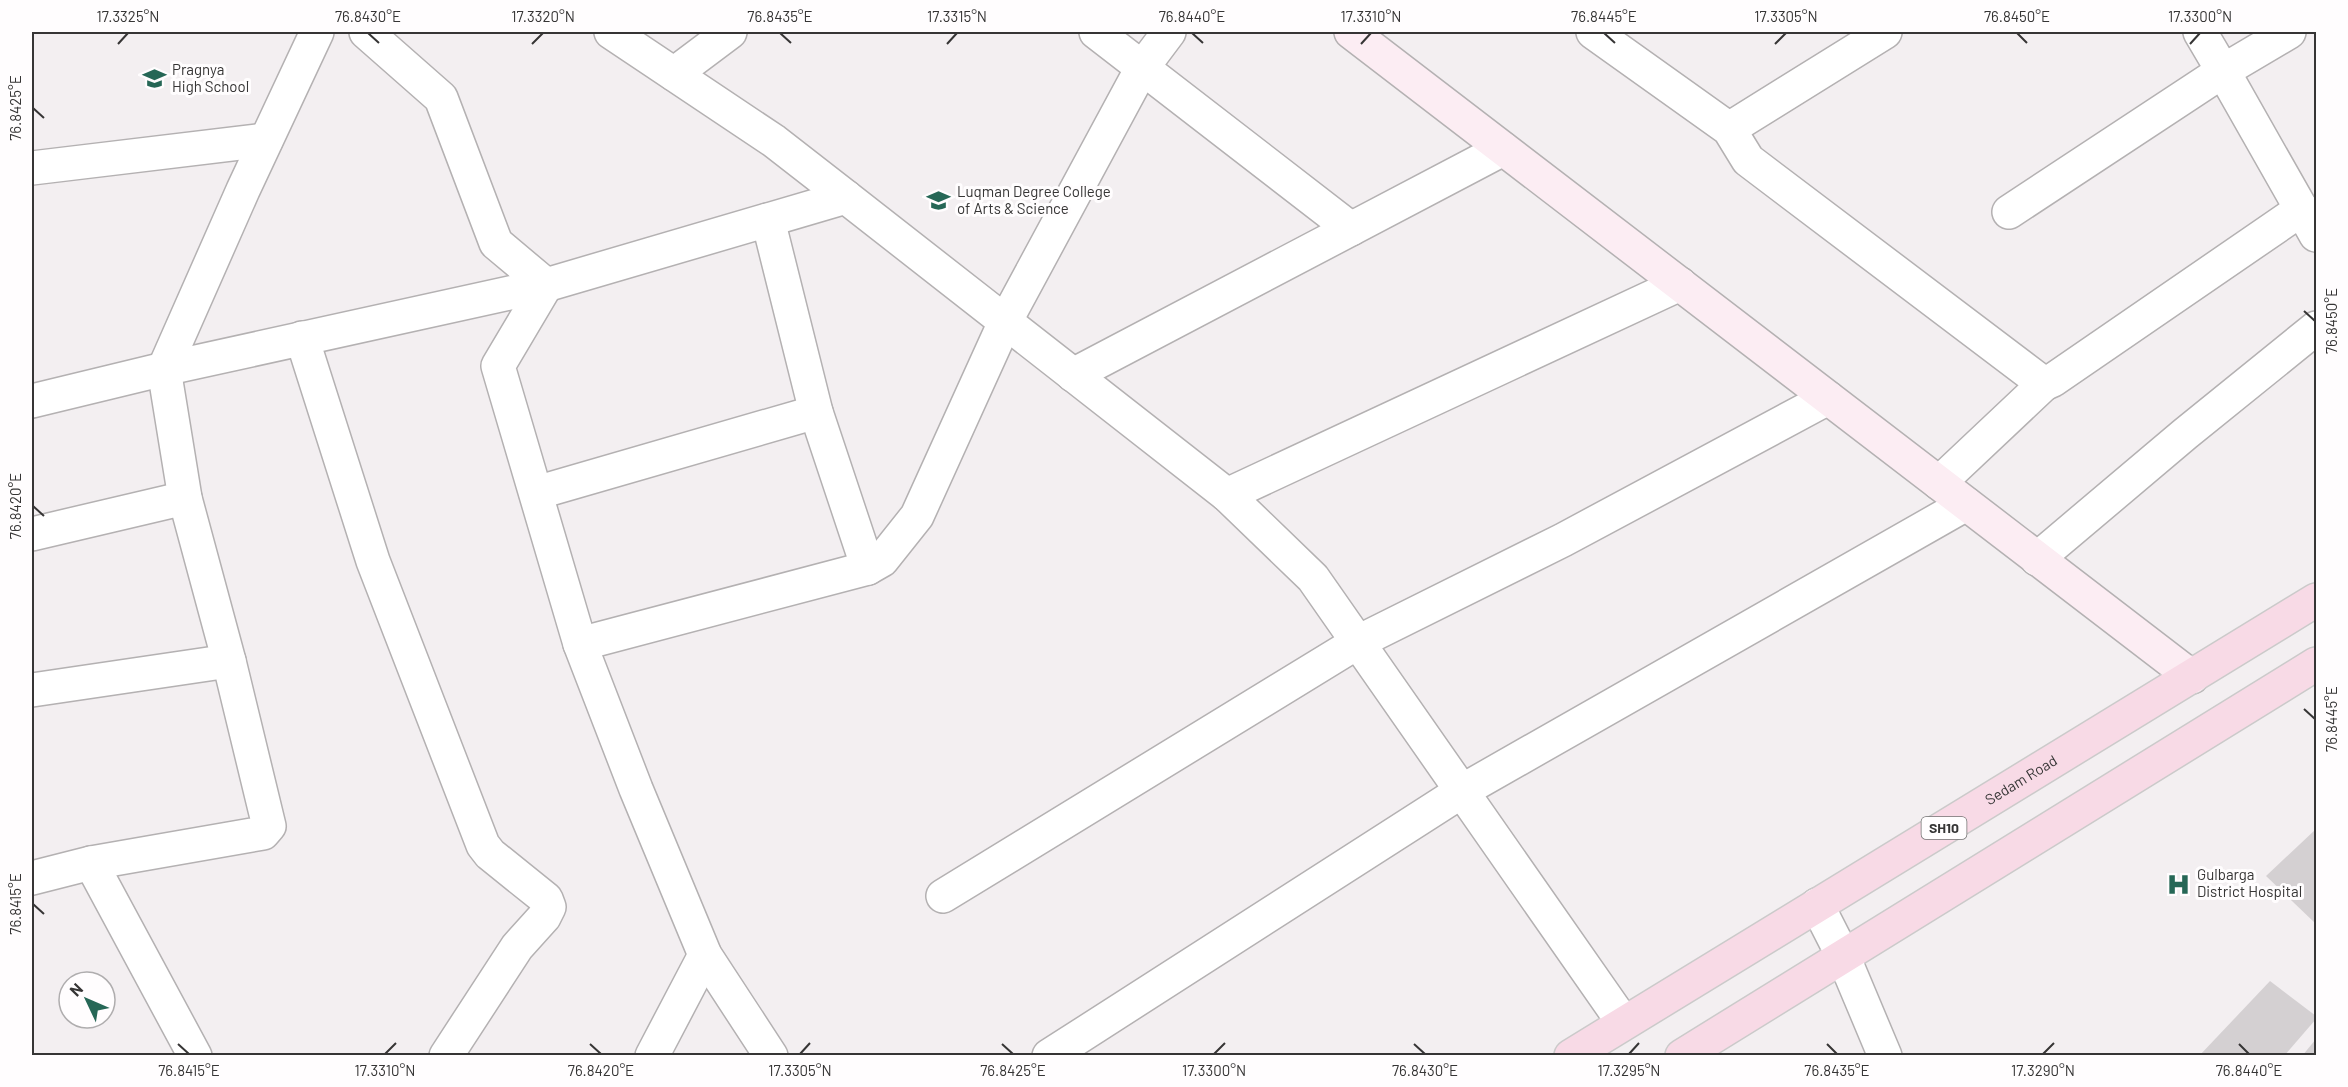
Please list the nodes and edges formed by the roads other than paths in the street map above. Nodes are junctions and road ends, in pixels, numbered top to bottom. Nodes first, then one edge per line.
1 (317, 32) edge
2 (366, 32) edge
3 (611, 32) edge
4 (730, 32) edge
5 (1096, 32) edge
6 (1169, 32) edge
7 (1351, 32) edge
8 (1593, 32) edge
9 (1885, 32) edge
10 (2200, 32) edge
11 (2289, 32) edge
12 (1142, 68) junction
13 (2223, 71) junction
14 (674, 74) junction
15 (1730, 129) junction
16 (266, 140) junction
17 (1503, 149) junction
18 (32, 168) edge
19 (846, 197) junction
20 (2009, 212) dead end
21 (768, 220) junction
22 (2309, 222) edge
23 (1351, 229) junction
24 (1680, 284) junction
25 (546, 285) junction
26 (1005, 322) junction
27 (2316, 328) edge
28 (302, 338) junction
29 (164, 369) junction
30 (1073, 375) junction
31 (2044, 384) junction
32 (1828, 398) junction
33 (32, 401) edge
34 (816, 412) junction
35 (1939, 483) junction
36 (536, 493) junction
37 (1227, 495) junction
38 (185, 498) junction
39 (1965, 504) junction
40 (32, 534) edge
41 (2037, 559) junction
42 (868, 568) junction
43 (2316, 600) edge
44 (1358, 642) junction
45 (580, 644) junction
46 (229, 661) junction
47 (2316, 664) edge
48 (2192, 677) junction
49 (32, 690) edge
50 (1462, 791) junction
51 (91, 863) junction
52 (32, 878) edge
53 (943, 896) dead end
54 (1816, 905) junction
55 (705, 955) junction
56 (1843, 956) junction
57 (1623, 1022) junction
58 (195, 1056) edge
59 (446, 1056) edge
60 (652, 1056) edge
61 (771, 1056) edge
62 (1049, 1056) edge
63 (1571, 1056) edge
64 (1682, 1056) edge
65 (1885, 1056) edge

1 - 16 street
2 - 25 street
3 - 14 street
4 - 14 street
5 - 12 street
6 - 12 street
7 - 17 street
8 - 15 street
9 - 15 street
10 - 13 street
11 - 13 street
12 - 23 street
12 - 26 street
13 - 20 street
13 - 22 street
14 - 19 street
15 - 31 street
16 - 18 street
16 - 29 street
17 - 23 street
17 - 24 street
19 - 21 street
19 - 26 street
21 - 25 street
21 - 34 street
22 - 31 street
23 - 30 street
24 - 32 street
24 - 37 street
25 - 28 street
25 - 36 street
26 - 30 street
26 - 42 street
27 - 41 street
28 - 29 street
28 - 59 street
29 - 33 street
29 - 38 street
30 - 37 street
31 - 35 street
32 - 35 street
32 - 44 street
34 - 36 street
34 - 42 street
35 - 39 street
36 - 45 street
37 - 44 street
38 - 40 street
38 - 46 street
39 - 41 street
39 - 50 street
41 - 48 street
42 - 45 street
43 - 48 main road, Sedam Road / SH10
44 - 50 street
44 - 53 street
45 - 55 street
46 - 49 street
46 - 51 street
47 - 56 main road
48 - 54 main road, Sedam Road / SH10
50 - 57 street
50 - 62 street
51 - 52 street
51 - 58 street
54 - 56 street
54 - 57 main road, Sedam Road / SH10
55 - 60 street
55 - 61 street
56 - 64 main road
56 - 65 street
57 - 63 main road, Sedam Road / SH10

